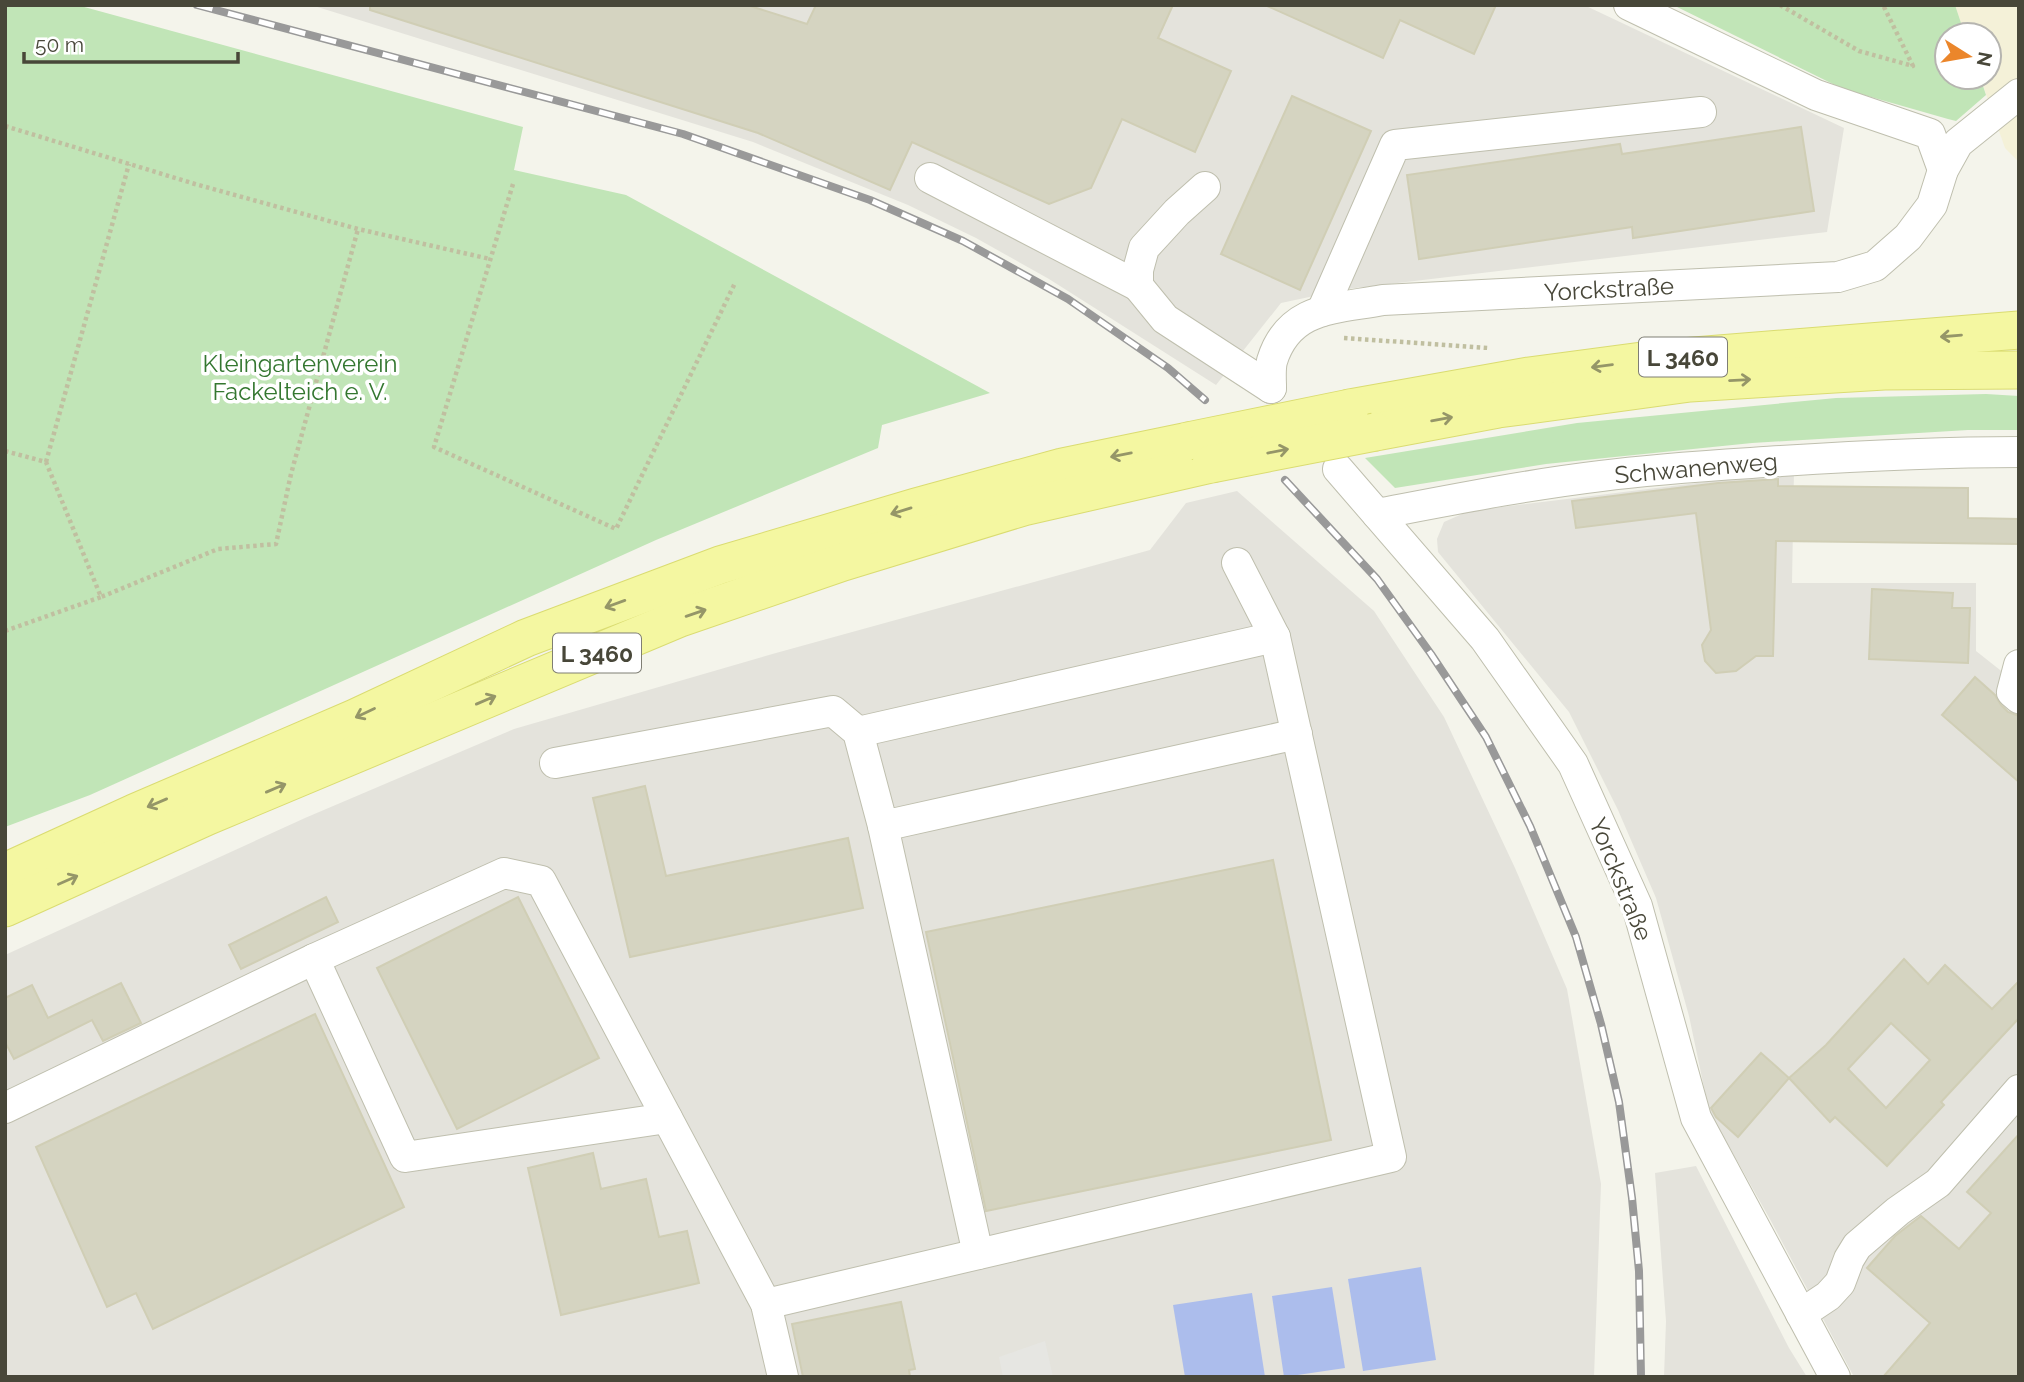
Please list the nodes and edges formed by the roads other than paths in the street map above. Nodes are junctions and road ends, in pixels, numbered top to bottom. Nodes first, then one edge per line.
1 (1629, 5) edge
2 (2019, 94) edge
3 (1701, 111) dead end
4 (1943, 170) junction
5 (930, 178) dead end
6 (1205, 187) dead end
7 (1139, 286) junction
8 (1322, 311) junction
9 (2019, 330) edge
10 (2019, 370) edge
11 (1363, 420) junction
12 (2019, 452) edge
13 (1200, 453) junction
14 (1338, 469) dead end
15 (1377, 514) junction
16 (1237, 563) dead end
17 (1275, 637) junction
18 (2019, 665) edge
19 (2019, 698) edge
20 (858, 732) junction
21 (1297, 734) junction
22 (555, 763) dead end
23 (883, 826) junction
24 (5, 872) edge
25 (5, 908) edge
26 (314, 959) junction
27 (2019, 1090) edge
28 (5, 1108) edge
29 (667, 1118) junction
30 (978, 1254) junction
31 (766, 1304) junction
32 (1801, 1314) junction
33 (783, 1377) edge
34 (1835, 1377) edge

1 - 4 street
2 - 4 street, Yorckstraße
3 - 8 street
4 - 8 street, Yorckstraße
5 - 7 street
6 - 7 street
7 - 8 street, Yorckstraße
9 -> 11 main road, L 3460
11 -> 10 main road, L 3460
11 - 13 main road, L 3460, bridge
12 - 15 street, Schwanenweg
13 -> 24 main road, L 3460
25 -> 13 main road, L 3460
14 - 15 street, Yorckstraße
15 - 32 street, Yorckstraße
16 - 17 street
17 - 20 street
17 - 21 street
18 - 19 street
20 - 22 street
20 - 23 street
21 - 23 street
21 - 30 street
23 - 30 street
26 - 28 street
26 - 29 street
26 - 29 street
27 - 32 street
29 - 31 street
30 - 31 street
31 - 33 street
32 - 34 street, Yorckstraße

